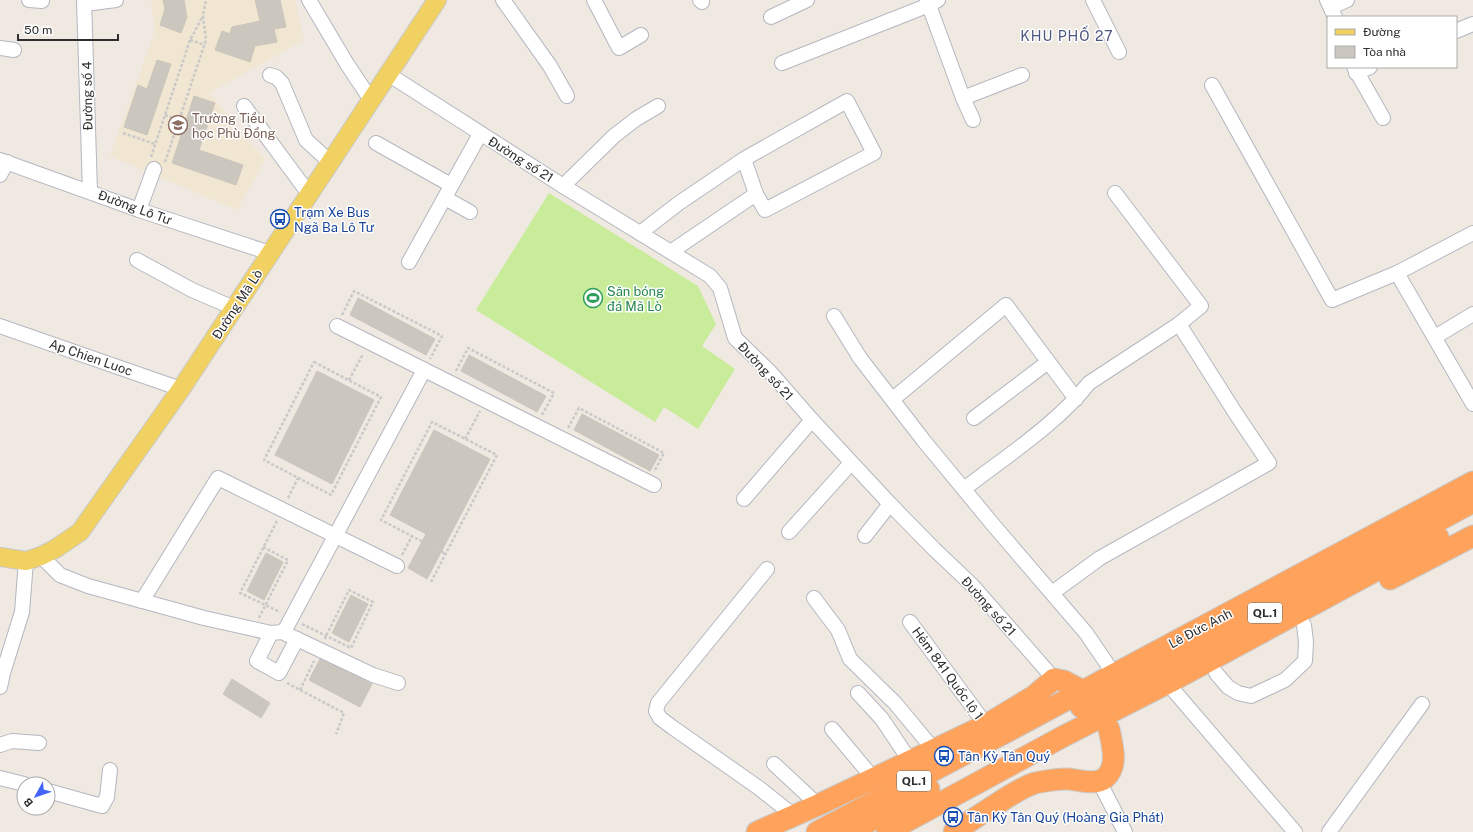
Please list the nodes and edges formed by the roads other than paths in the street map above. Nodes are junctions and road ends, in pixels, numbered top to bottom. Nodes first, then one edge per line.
1 (116, 0) edge
2 (309, 0) edge
3 (503, 0) edge
4 (594, 0) edge
5 (808, 0) edge
6 (1093, 0) edge
7 (1347, 0) edge
8 (85, 2) edge
9 (432, 2) edge
10 (931, 2) edge
11 (1331, 8) edge
12 (771, 17) dead end
13 (1473, 24) edge
14 (1457, 31) edge
15 (641, 35) dead end
16 (0, 48) edge
17 (14, 50) dead end
18 (1119, 52) dead end
19 (782, 63) dead end
20 (1365, 68) edge
21 (1355, 70) edge
22 (388, 74) junction
23 (270, 75) dead end
24 (1022, 75) dead end
25 (1212, 85) dead end
26 (567, 96) dead end
27 (963, 98) junction
28 (371, 100) junction
29 (244, 106) dead end
30 (658, 106) dead end
31 (1383, 118) dead end
32 (973, 120) dead end
33 (480, 134) junction
34 (376, 143) dead end
35 (744, 158) junction
36 (3, 161) edge
37 (330, 162) junction
38 (156, 165) road end
39 (0, 175) edge
40 (451, 185) junction
41 (563, 186) junction
42 (90, 191) junction
43 (1115, 193) dead end
44 (309, 194) junction
45 (756, 194) junction
46 (445, 198) junction
47 (140, 210) junction
48 (470, 212) dead end
49 (640, 233) junction
50 (1473, 233) edge
51 (672, 252) junction
52 (270, 254) junction
53 (137, 260) dead end
54 (409, 262) dead end
55 (1396, 273) junction
56 (234, 308) junction
57 (1473, 314) edge
58 (834, 316) dead end
59 (1179, 324) junction
60 (0, 326) edge
61 (336, 326) road end
62 (1434, 338) junction
63 (1048, 362) junction
64 (424, 370) junction
65 (181, 388) junction
66 (893, 399) junction
67 (1076, 399) junction
68 (1473, 404) edge
69 (974, 418) dead end
70 (812, 420) junction
71 (851, 463) junction
72 (1473, 482) edge
73 (652, 484) road end
74 (964, 489) junction
75 (744, 499) dead end
76 (1473, 502) edge
77 (890, 504) junction
78 (1473, 518) edge
79 (789, 532) dead end
80 (335, 536) junction
81 (865, 536) dead end
82 (1473, 536) edge
83 (0, 557) edge
84 (33, 558) junction
85 (396, 566) road end
86 (1397, 567) junction
87 (767, 569) dead end
88 (1052, 593) junction
89 (814, 598) dead end
90 (142, 601) junction
91 (910, 622) dead end
92 (1304, 625) junction
93 (277, 632) junction
94 (297, 639) junction
95 (1216, 673) junction
96 (1114, 674) junction
97 (1054, 679) junction
98 (398, 683) dead end
99 (0, 687) edge
100 (1172, 687) junction
101 (858, 693) dead end
102 (1086, 697) junction
103 (1422, 704) dead end
104 (986, 725) junction
105 (1060, 728) junction
106 (832, 729) dead end
107 (1109, 729) junction
108 (39, 743) dead end
109 (0, 745) edge
110 (934, 750) junction
111 (910, 761) junction
112 (774, 764) dead end
113 (110, 770) dead end
114 (0, 778) edge
115 (873, 778) junction
116 (1099, 781) junction
117 (16, 782) edge
118 (56, 793) edge
119 (818, 805) junction
120 (793, 815) junction
121 (967, 828) edge
122 (757, 832) edge
123 (816, 832) edge
124 (850, 832) edge
125 (887, 832) edge
126 (911, 832) edge
127 (1125, 832) edge
128 (1295, 832) edge
129 (1329, 832) edge

1 - 8 street
2 - 28 street
3 - 26 street
4 - 15 street
5 - 12 street
6 - 18 street
7 - 11 street
8 - 42 street, Đường số 4
9 - 22 main road, Đường Mã Lò
10 - 19 street
10 - 27 street
13 - 14 street
16 - 17 street
20 - 21 street
21 - 31 street
22 - 28 main road, Đường Mã Lò
22 - 33 street, Đường số 21
23 - 37 street
24 - 27 street
25 - 55 street
27 - 32 street
28 - 37 main road, Đường Mã Lò
29 - 44 street
30 - 41 street
33 - 40 street
33 - 41 street, Đường số 21
34 - 40 street
35 - 45 street
35 - 45 street
35 - 49 street
36 - 39 street
36 - 42 street, Đường Lô Tư
37 - 44 main road, Đường Mã Lò
38 - 47 street
40 - 46 street
41 - 49 street, Đường số 21
42 - 47 street, Đường Lô Tư
43 - 59 street
44 - 52 main road, Đường Mã Lò
45 - 51 street
46 - 48 street
46 - 54 street
47 - 52 street, Đường Lô Tư
49 - 51 street, Đường số 21
50 - 55 street
51 - 70 street, Đường số 21
52 - 56 main road, Đường Mã Lò
53 - 56 street
55 - 62 street
56 - 65 main road, Đường Mã Lò
57 - 62 street
58 - 66 street
59 - 67 street
59 - 88 street
60 - 65 street, Ap Chien Luoc
61 - 64 street
62 - 68 street
63 - 66 street
63 - 67 street
63 - 69 street
64 - 73 street
64 - 80 street
65 - 84 main road, Đường Mã Lò
66 - 74 street
67 - 74 street
70 - 71 street, Đường số 21
70 - 75 street
71 - 77 street, Đường số 21
71 - 79 street
72 - 96 highway, Lê Đức Anh / QL.1
74 - 88 street
76 - 102 highway, Lê Đức Anh / QL.1
77 - 81 street
77 - 97 street, Đường số 21
78 - 86 highway, QL.1
80 - 85 street
80 - 90 street
80 - 93 street
82 - 86 highway, QL.1
83 - 84 main road
84 - 90 street
84 - 99 street
86 - 92 highway, QL.1
86 - 100 highway, QL.1
87 - 120 street
88 - 96 street
89 - 110 street
90 - 93 street
91 - 104 street, Hẻm 841 Quốc lộ 1
92 - 95 highway, QL.1
92 - 95 street
93 - 94 street
93 - 94 street
94 - 98 street
95 - 100 highway, QL.1
96 - 102 highway, Lê Đức Anh / QL.1
97 - 102 highway
97 - 104 highway
100 - 105 highway, QL.1
100 - 107 highway, QL.1
100 - 128 street
101 - 111 street
102 - 105 highway, Lê Đức Anh / QL.1
102 - 123 highway, Lê Đức Anh / QL.1
103 - 129 street
104 - 110 highway
105 - 124 highway, QL.1
105 - 125 highway, QL.1
106 - 115 street
107 - 116 highway
107 - 126 highway, QL.1
108 - 109 street
110 - 111 highway
111 - 115 highway
112 - 119 street
113 - 118 street
114 - 117 street
115 - 119 highway
116 - 121 highway
116 - 127 street
119 - 120 highway
120 - 122 highway

